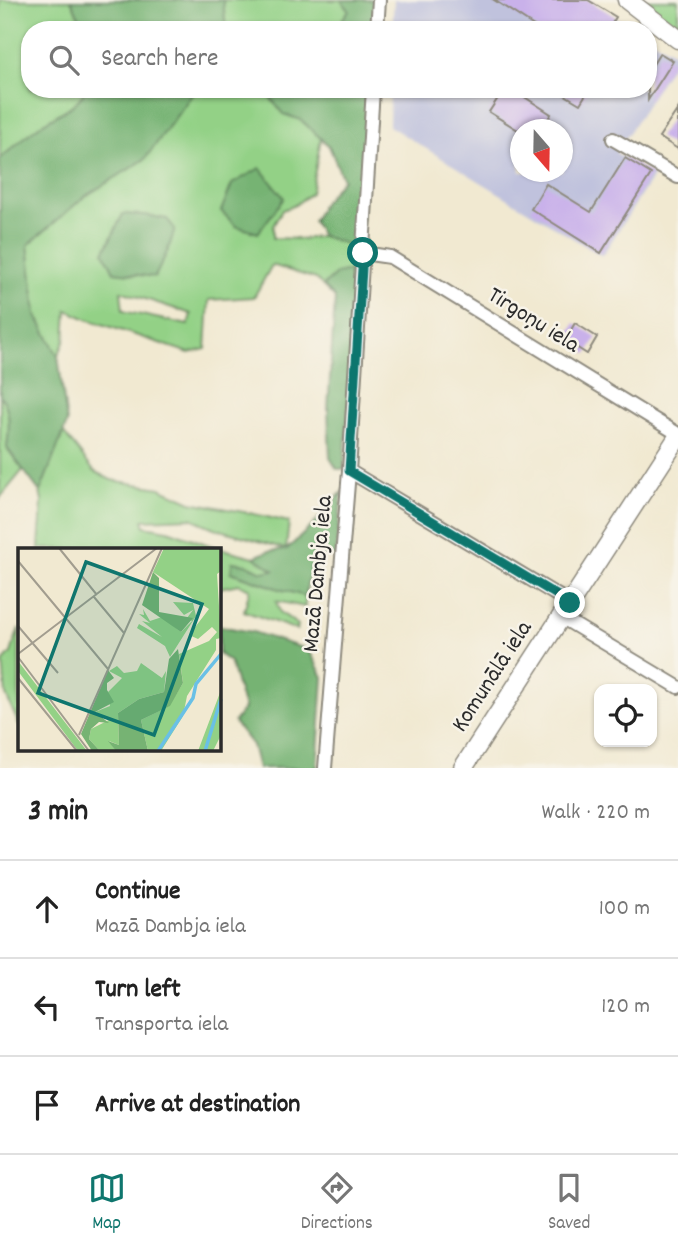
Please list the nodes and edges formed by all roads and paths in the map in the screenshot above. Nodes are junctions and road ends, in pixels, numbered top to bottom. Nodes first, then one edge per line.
1 (379, 0) edge
2 (627, 0) edge
3 (378, 21) edge
4 (654, 21) edge
5 (657, 23) edge
6 (678, 39) edge
7 (372, 98) edge
8 (613, 139) dead end
9 (678, 177) edge
10 (363, 253) junction
11 (678, 436) edge
12 (349, 471) junction
13 (566, 610) junction
14 (678, 687) edge
15 (325, 768) edge
16 (463, 768) edge

1 - 3 street
2 - 4 street
5 - 6 street
7 - 10 street, Mazā Dambja iela
8 - 9 street
10 - 11 street, Tirgoņu iela
10 - 12 street, Mazā Dambja iela
11 - 13 street, Komunālā iela
12 - 13 street
12 - 15 street, Mazā Dambja iela
13 - 14 street
13 - 16 street, Komunālā iela

